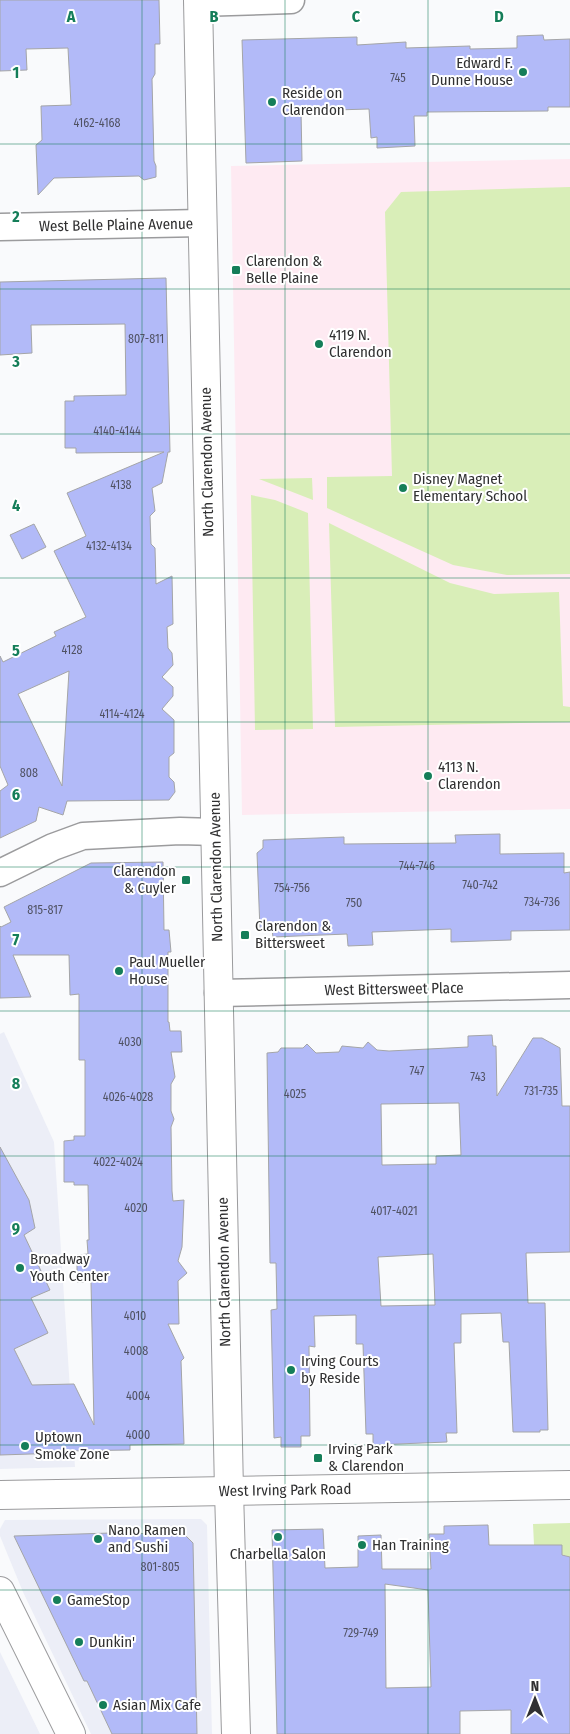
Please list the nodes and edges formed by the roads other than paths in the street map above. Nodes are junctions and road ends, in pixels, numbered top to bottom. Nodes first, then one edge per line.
1 (291, 0) edge
2 (198, 2) edge
3 (202, 223) junction
4 (0, 227) edge
5 (215, 832) junction
6 (0, 874) edge
7 (570, 985) edge
8 (218, 993) junction
9 (570, 1485) edge
10 (229, 1491) junction
11 (0, 1495) edge
12 (0, 1591) edge
13 (71, 1734) edge
14 (236, 1734) edge

1 - 2 street
2 - 3 street, North Clarendon Avenue
3 - 4 street, West Belle Plaine Avenue
3 - 5 street, North Clarendon Avenue
5 - 6 street
5 - 8 street, North Clarendon Avenue
7 - 8 street, West Bittersweet Place
8 - 10 street, North Clarendon Avenue
9 - 10 street, West Irving Park Road
10 - 11 street, West Irving Park Road
10 - 14 street, North Clarendon Avenue
12 - 13 street

